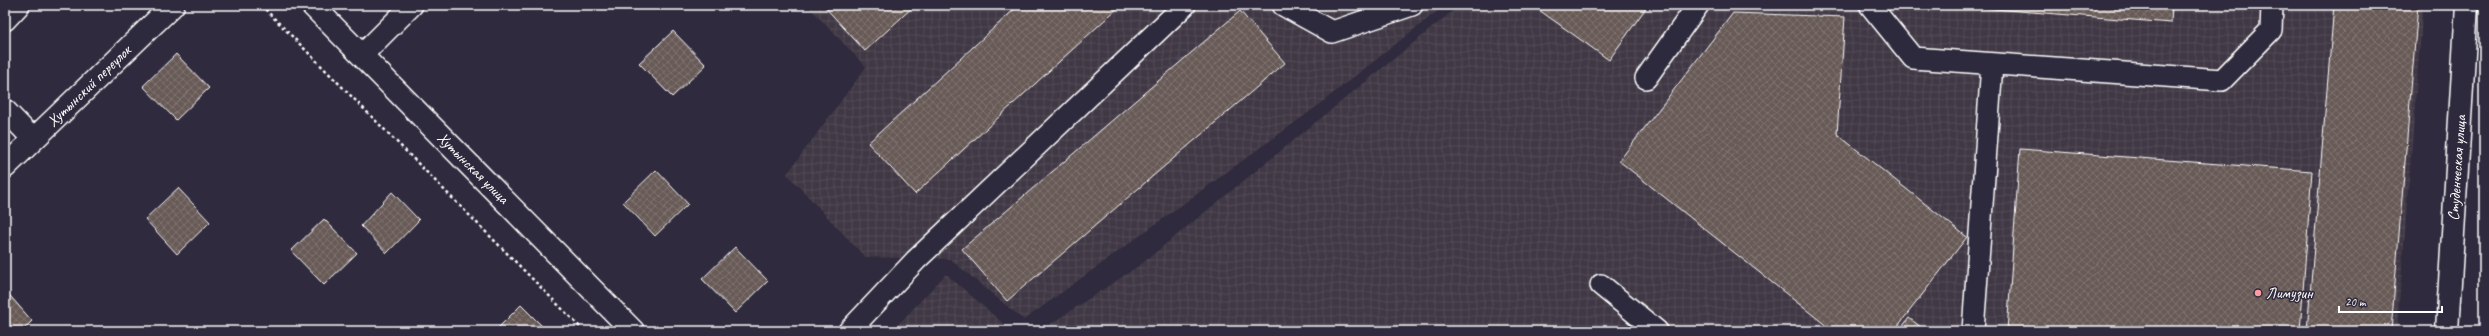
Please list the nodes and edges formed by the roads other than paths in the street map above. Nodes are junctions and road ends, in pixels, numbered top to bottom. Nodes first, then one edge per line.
1 (20, 5) edge
2 (173, 5) edge
3 (312, 5) edge
4 (412, 5) edge
5 (1185, 5) edge
6 (1283, 5) edge
7 (1412, 5) edge
8 (1698, 5) edge
9 (1870, 5) edge
10 (2272, 5) edge
11 (2467, 5) edge
12 (5, 20) edge
13 (362, 55) junction
14 (1992, 64) junction
15 (1646, 78) dead end
16 (5, 110) edge
17 (33, 140) junction
18 (5, 167) edge
19 (1601, 285) dead end
20 (633, 331) edge
21 (849, 331) edge
22 (1657, 331) edge
23 (1973, 331) edge
24 (2447, 331) edge

1 - 12 lane
2 - 17 street, Хутынский переулок
3 - 13 street, Хутынская улица
4 - 13 lane
5 - 21 lane
6 - 7 lane
8 - 15 lane
9 - 14 lane
10 - 14 lane
11 - 24 street, Студенческая улица
13 - 20 street, Хутынская улица
14 - 23 lane
16 - 17 lane
17 - 18 street, Хутынский переулок
19 - 22 lane

